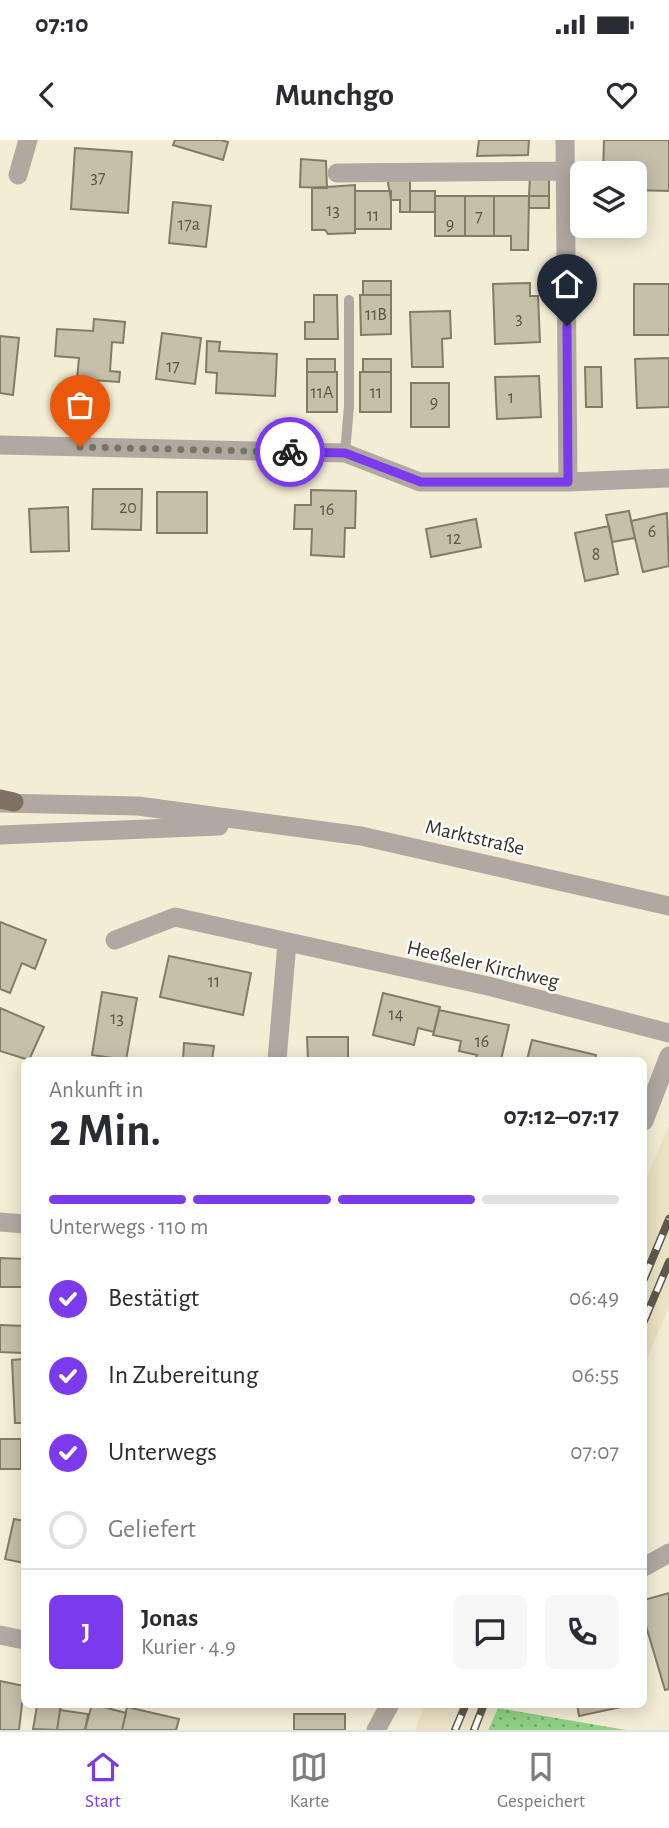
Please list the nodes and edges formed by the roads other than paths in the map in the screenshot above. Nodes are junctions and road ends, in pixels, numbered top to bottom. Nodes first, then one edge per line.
1 (28, 140) edge
2 (565, 140) edge
3 (565, 171) junction
4 (337, 173) dead end
5 (18, 175) dead end
6 (349, 300) dead end
7 (0, 445) edge
8 (345, 453) junction
9 (669, 478) edge
10 (568, 482) junction
11 (5, 801) edge
12 (269, 823) junction
13 (0, 835) edge
14 (669, 906) edge
15 (115, 940) dead end
16 (287, 943) junction
17 (669, 1032) edge
18 (669, 1056) edge
19 (277, 1057) edge
20 (647, 1113) edge
21 (0, 1222) edge
22 (21, 1224) edge
23 (669, 1553) edge
24 (647, 1565) edge
25 (0, 1635) edge
26 (21, 1639) edge
27 (388, 1708) edge
28 (376, 1730) edge

1 - 5 street
2 - 3 street
3 - 4 street
3 - 10 street
6 - 8 lane
7 - 8 street
8 - 10 street
9 - 10 street
11 - 12 street, Marktstraße
12 - 13 street, Marktstraße
12 - 14 street, Marktstraße
15 - 16 street, Heeßeler Kirchweg
16 - 17 street, Heeßeler Kirchweg
16 - 19 street
18 - 20 street
21 - 22 street
23 - 24 street
25 - 26 street
27 - 28 street

